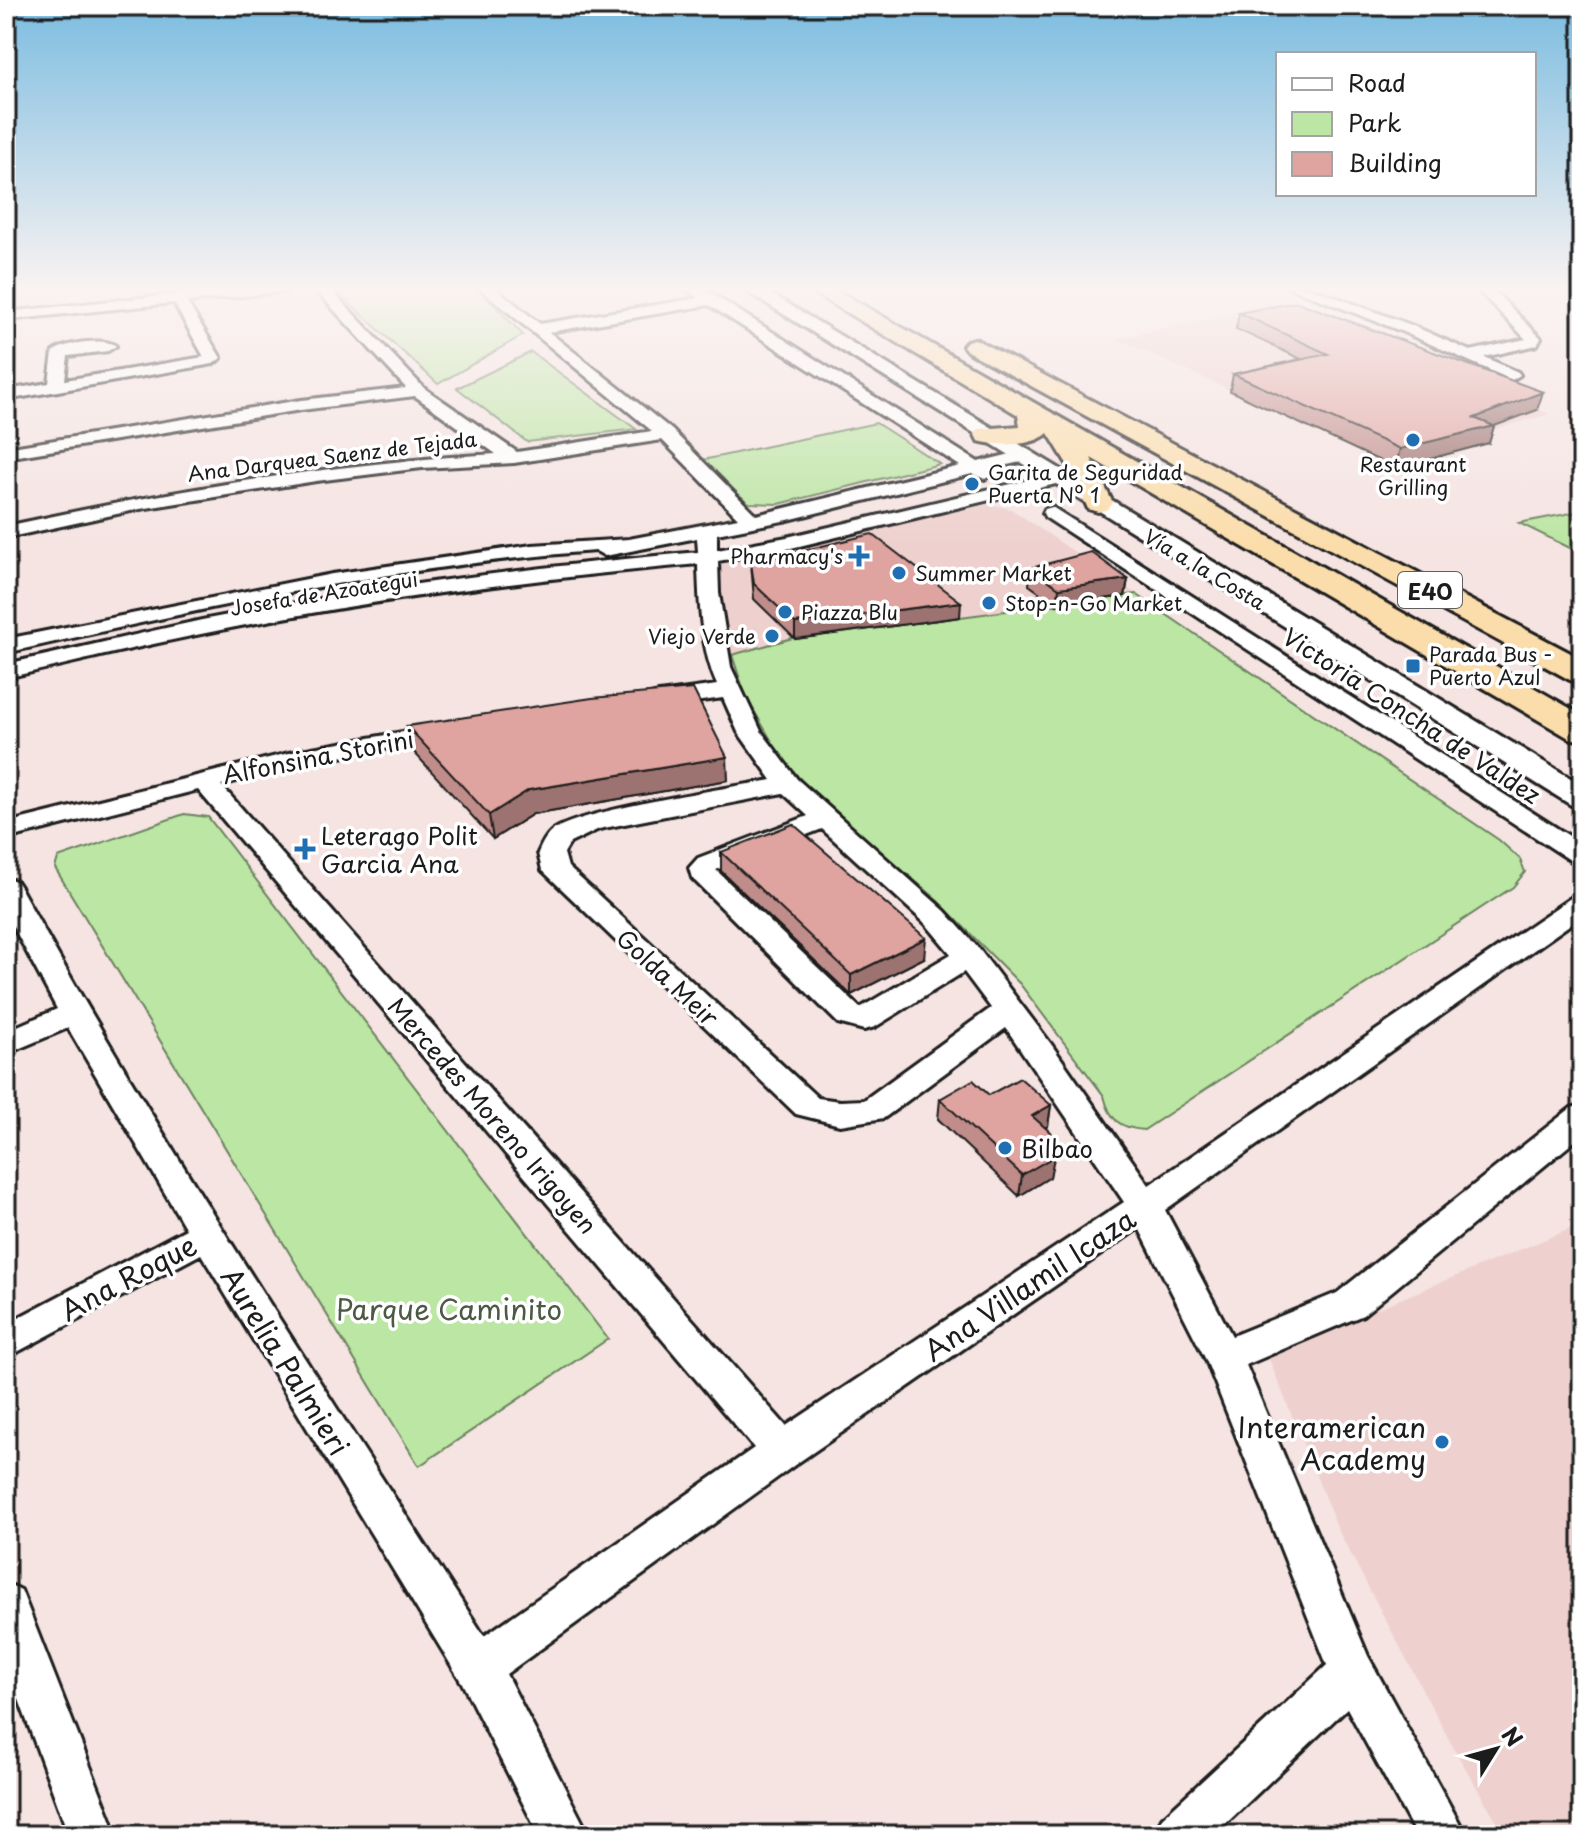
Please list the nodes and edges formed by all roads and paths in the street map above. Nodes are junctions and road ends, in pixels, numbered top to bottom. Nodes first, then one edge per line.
1 (58, 373) edge
2 (138, 373) edge
3 (401, 373) edge
4 (592, 373) edge
5 (825, 373) edge
6 (887, 373) edge
7 (958, 373) edge
8 (1025, 373) edge
9 (1507, 373) edge
10 (1512, 375) dead end
11 (56, 387) junction
12 (418, 391) junction
13 (6, 395) edge
14 (1041, 423) junction
15 (666, 434) junction
16 (988, 435) junction
17 (6, 453) edge
18 (1023, 456) junction
19 (514, 458) junction
20 (977, 470) junction
21 (1058, 478) junction
22 (912, 485) junction
23 (1009, 490) junction
24 (1098, 503) junction
25 (944, 506) junction
26 (1052, 513) dead end
27 (788, 514) junction
28 (752, 521) junction
29 (861, 526) junction
30 (6, 532) edge
31 (813, 537) junction
32 (644, 543) junction
33 (708, 544) junction
34 (633, 564) junction
35 (6, 646) edge
36 (6, 657) edge
37 (6, 671) edge
38 (1582, 673) edge
39 (6, 683) edge
40 (729, 690) junction
41 (640, 703) edge
42 (475, 727) edge
43 (1582, 730) edge
44 (203, 780) junction
45 (788, 784) junction
46 (1582, 798) edge
47 (827, 818) junction
48 (6, 831) edge
49 (1582, 856) edge
50 (6, 887) edge
51 (1582, 903) edge
52 (969, 956) junction
53 (1010, 1010) junction
54 (74, 1013) junction
55 (6, 1043) edge
56 (1582, 1117) edge
57 (1145, 1206) junction
58 (207, 1234) junction
59 (6, 1342) edge
60 (1224, 1357) junction
61 (782, 1451) junction
62 (6, 1605) edge
63 (478, 1667) junction
64 (1352, 1672) junction
65 (89, 1835) edge
66 (565, 1835) edge
67 (1179, 1835) edge
68 (1442, 1835) edge

1 - 11 street
2 - 11 street
3 - 12 street
4 - 15 street
5 - 20 street
6 - 16 street, Vía a la Costa
7 - 14 highway, Vía a la Costa / E40
8 - 38 highway, E40
9 - 10 street
11 - 13 street
12 - 17 street
12 - 19 street
14 - 16 highway
14 - 18 highway
14 - 24 highway
14 - 43 highway, Vía a la Costa / E40
15 - 19 street, Ana Darquea Saenz de Tejada
15 - 28 street
16 - 18 street, Vía a la Costa
18 - 20 street, Josefa de Azoategui
18 - 21 street, Vía a la Costa
19 - 30 street, Ana Darquea Saenz de Tejada
20 - 22 street, Josefa de Azoategui
20 - 23 street
21 - 23 street, Josefa de Azoategui
21 - 24 street, Vía a la Costa
22 - 25 street
22 - 27 street, Josefa de Azoategui
22 - 29 street
23 - 25 street, Josefa de Azoategui
24 - 46 street, Vía a la Costa
25 - 29 street, Josefa de Azoategui
26 - 49 street, Victoria Concha de Valdez
27 - 28 street, Josefa de Azoategui
27 - 31 street
28 - 33 street, Josefa de Azoategui
29 - 31 street, Josefa de Azoategui
31 - 33 street, Josefa de Azoategui
32 - 33 street, Josefa de Azoategui
32 - 35 street, Josefa de Azoategui
32 - 36 street, Josefa de Azoategui
33 - 34 street, Josefa de Azoategui
33 - 40 street
34 - 37 street, Josefa de Azoategui
34 - 39 street, Josefa de Azoategui
40 - 41 street
40 - 45 street
42 - 44 street, Alfonsina Storini
44 - 48 street, Alfonsina Storini
44 - 61 street, Mercedes Moreno Irigoyen
45 - 47 street
45 - 53 street, Golda Meir
47 - 52 street
47 - 52 street
50 - 54 street, Aurelia Palmieri
51 - 57 street, Ana Villamil Icaza
52 - 53 street
53 - 57 street
54 - 55 street
54 - 58 street, Aurelia Palmieri
56 - 60 street
57 - 60 street
57 - 61 street, Ana Villamil Icaza
58 - 59 street, Ana Roque
58 - 63 street, Aurelia Palmieri
60 - 64 street
61 - 63 street, Ana Villamil Icaza
62 - 65 street
63 - 66 street, Aurelia Palmieri
64 - 67 street
64 - 68 street

